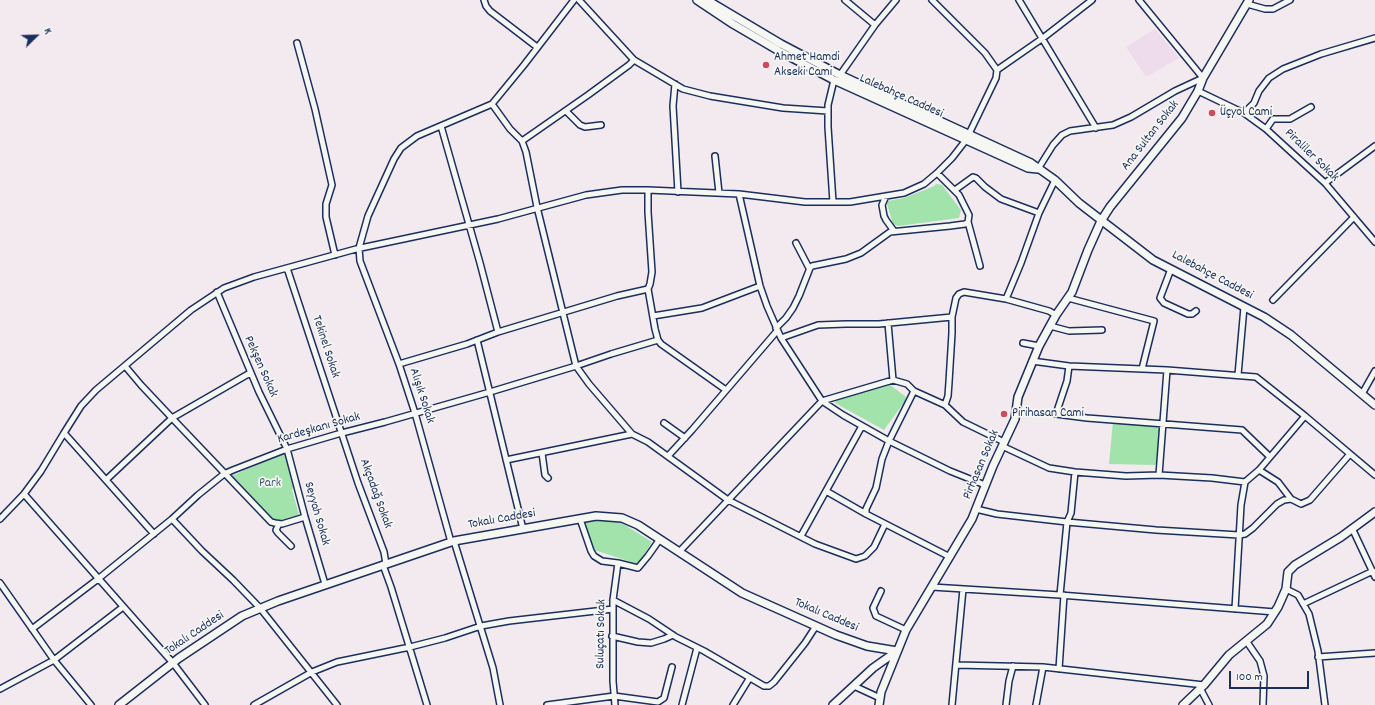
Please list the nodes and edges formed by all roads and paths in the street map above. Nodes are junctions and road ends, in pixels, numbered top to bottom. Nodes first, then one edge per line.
1 (484, 0) edge
2 (574, 0) edge
3 (578, 0) edge
4 (697, 0) edge
5 (707, 0) edge
6 (845, 0) edge
7 (896, 0) edge
8 (932, 0) edge
9 (1019, 0) edge
10 (1092, 0) edge
11 (1139, 0) edge
12 (1290, 0) edge
13 (1248, 2) edge
14 (875, 25) junction
15 (1043, 38) junction
16 (1375, 38) edge
17 (297, 43) dead end
18 (537, 47) junction
19 (634, 60) junction
20 (997, 70) junction
21 (837, 78) junction
22 (1203, 78) junction
23 (675, 84) junction
24 (1198, 91) junction
25 (492, 104) junction
26 (1311, 107) dead end
27 (566, 111) junction
28 (828, 112) junction
29 (1244, 113) junction
30 (601, 125) dead end
31 (440, 126) junction
32 (1096, 128) junction
33 (1266, 129) junction
34 (967, 137) junction
35 (522, 141) junction
36 (1375, 146) edge
37 (715, 156) dead end
38 (1038, 169) junction
39 (937, 173) junction
40 (1055, 180) junction
41 (1325, 183) junction
42 (648, 190) junction
43 (955, 190) junction
44 (678, 192) junction
45 (719, 193) junction
46 (739, 194) junction
47 (886, 196) junction
48 (833, 202) junction
49 (537, 207) junction
50 (1040, 214) junction
51 (1354, 217) junction
52 (1101, 221) junction
53 (968, 222) junction
54 (469, 225) junction
55 (894, 232) junction
56 (1375, 242) edge
57 (796, 243) dead end
58 (359, 248) junction
59 (335, 255) junction
60 (980, 266) dead end
61 (286, 268) junction
62 (809, 268) junction
63 (1171, 269) junction
64 (760, 286) junction
65 (648, 289) junction
66 (217, 292) junction
67 (1068, 298) junction
68 (1006, 299) junction
69 (1273, 300) dead end
70 (1244, 307) junction
71 (1196, 311) dead end
72 (563, 313) junction
73 (1056, 315) junction
74 (653, 316) junction
75 (952, 317) junction
76 (888, 323) junction
77 (1050, 326) junction
78 (777, 330) junction
79 (1102, 330) dead end
80 (498, 332) junction
81 (781, 338) junction
82 (477, 340) junction
83 (658, 340) junction
84 (1023, 343) dead end
85 (1039, 346) junction
86 (1032, 362) junction
87 (399, 364) junction
88 (125, 366) junction
89 (576, 366) junction
90 (1069, 366) junction
91 (1142, 369) junction
92 (1167, 370) junction
93 (1375, 371) edge
94 (250, 373) junction
95 (1238, 375) junction
96 (893, 380) junction
97 (726, 390) junction
98 (914, 391) junction
99 (490, 392) junction
100 (1362, 394) junction
101 (822, 401) junction
102 (944, 405) junction
103 (1375, 405) edge
104 (415, 413) junction
105 (1305, 416) junction
106 (172, 418) junction
107 (664, 423) dead end
108 (1163, 423) junction
109 (862, 426) junction
110 (64, 433) junction
111 (341, 433) junction
112 (632, 434) junction
113 (685, 438) junction
114 (889, 440) junction
115 (1003, 444) junction
116 (287, 449) junction
117 (542, 453) junction
118 (1350, 454) junction
119 (668, 456) junction
120 (1269, 456) junction
121 (506, 460) junction
122 (1259, 470) junction
123 (1075, 472) junction
124 (224, 474) junction
125 (1160, 475) junction
126 (1375, 475) edge
127 (548, 478) dead end
128 (106, 480) junction
129 (1245, 482) junction
130 (985, 485) junction
131 (826, 491) junction
132 (24, 494) junction
133 (1291, 499) junction
134 (728, 500) junction
135 (976, 509) junction
136 (1375, 512) edge
137 (866, 514) junction
138 (305, 517) junction
139 (0, 519) edge
140 (172, 519) junction
141 (580, 519) junction
142 (1067, 522) junction
143 (278, 524) junction
144 (885, 524) junction
145 (1352, 528) junction
146 (523, 529) junction
147 (154, 534) junction
148 (801, 536) junction
149 (1239, 536) junction
150 (660, 539) junction
151 (452, 541) junction
152 (291, 546) dead end
153 (679, 552) junction
154 (950, 557) junction
155 (618, 563) junction
156 (384, 564) junction
157 (1374, 574) edge
158 (98, 579) junction
159 (0, 583) edge
160 (325, 584) junction
161 (932, 587) junction
162 (1286, 588) junction
163 (963, 589) junction
164 (881, 591) dead end
165 (1062, 595) junction
166 (613, 600) junction
167 (1303, 604) junction
168 (123, 607) junction
169 (260, 608) junction
170 (613, 609) junction
171 (1235, 609) junction
172 (1275, 612) junction
173 (481, 626) junction
174 (816, 626) junction
175 (32, 629) junction
176 (906, 630) junction
177 (673, 635) junction
178 (612, 636) junction
179 (1247, 642) junction
180 (410, 647) junction
181 (697, 648) junction
182 (897, 651) junction
183 (1375, 654) edge
184 (1318, 657) junction
185 (54, 660) junction
186 (173, 663) junction
187 (956, 665) junction
188 (1013, 666) junction
189 (672, 667) dead end
190 (1043, 667) junction
191 (1059, 669) junction
192 (312, 672) junction
193 (749, 678) junction
194 (854, 686) junction
195 (1202, 686) junction
196 (0, 689) edge
197 (614, 696) junction
198 (880, 698) edge
199 (658, 702) junction
200 (91, 705) edge
201 (119, 705) edge
202 (205, 705) edge
203 (254, 705) edge
204 (337, 705) edge
205 (427, 705) edge
206 (500, 705) edge
207 (547, 705) edge
208 (615, 705) edge
209 (664, 705) edge
210 (682, 705) edge
211 (733, 705) edge
212 (833, 705) edge
213 (952, 705) edge
214 (1006, 705) edge
215 (1036, 705) edge
216 (1183, 705) edge
217 (1209, 705) edge
218 (1263, 705) edge
219 (1325, 705) edge

1 - 18 street
2 - 18 street
3 - 19 street
4 - 21 street, Lalebahçe Caddesi
5 - 21 street, Lalebahçe Caddesi
6 - 14 street
7 - 14 street
8 - 20 street
9 - 15 street
10 - 15 street
11 - 22 street
12 - 13 street
13 - 22 street, Ana Sultan Sokak
14 - 21 street
15 - 20 street
15 - 32 street
16 - 29 street
17 - 59 street
18 - 25 street
19 - 23 street
19 - 27 street
20 - 34 street
21 - 28 street
21 - 34 street, Lalebahçe Caddesi
22 - 24 street, Ana Sultan Sokak
22 - 32 street
23 - 28 street
23 - 44 street
24 - 29 street, Piraliler Sokak
24 - 52 street, Ana Sultan Sokak
25 - 31 street
25 - 35 street
26 - 33 street
27 - 30 street
27 - 35 street
28 - 48 street
29 - 33 street, Piraliler Sokak
31 - 54 street
31 - 58 street
32 - 38 street
33 - 41 street, Piraliler Sokak
34 - 38 street, Lalebahçe Caddesi
34 - 39 street
35 - 49 street
36 - 41 street
37 - 45 street
38 - 40 street, Lalebahçe Caddesi
39 - 43 street
39 - 47 street
40 - 50 street
40 - 52 street, Lalebahçe Caddesi
41 - 51 street, Piraliler Sokak
42 - 44 street
42 - 49 street
42 - 65 street
43 - 50 street
43 - 53 street
44 - 45 street
45 - 46 street
46 - 48 street
46 - 64 street
47 - 48 street
47 - 55 street
49 - 54 street
49 - 72 street
50 - 68 street
51 - 56 street, Piraliler Sokak
51 - 69 street
52 - 63 street, Lalebahçe Caddesi
52 - 67 street, Pirhasan Sokak
53 - 55 street
53 - 60 street
54 - 58 street
54 - 80 street
55 - 62 street
57 - 62 street
58 - 59 street
58 - 87 street, Alışık Sokak
59 - 61 street
61 - 66 street
61 - 111 street, Tekinel Sokak
62 - 78 street
63 - 70 street, Lalebahçe Caddesi
63 - 71 street
64 - 74 street
64 - 78 street
65 - 72 street
65 - 74 street
66 - 88 street
66 - 94 street, Pekşen Sokak
67 - 73 street, Pirhasan Sokak
67 - 91 street
68 - 73 street
68 - 75 street
70 - 95 street
70 - 100 street, Lalebahçe Caddesi
72 - 80 street
72 - 89 street
73 - 77 street, Pirhasan Sokak
74 - 83 street
75 - 76 street
75 - 102 street
76 - 81 street
76 - 96 street
77 - 79 street
77 - 85 street, Pirhasan Sokak
78 - 81 street
78 - 97 street
80 - 82 street
81 - 101 street
82 - 87 street
82 - 99 street
83 - 89 street, Kardeşkanı Sokak
83 - 97 street
84 - 85 street
85 - 86 street, Pirhasan Sokak
86 - 90 street
86 - 115 street, Pirhasan Sokak
87 - 104 street, Alışık Sokak
88 - 106 street
88 - 110 street
89 - 99 street, Kardeşkanı Sokak
89 - 112 street
90 - 91 street
90 - 108 street
91 - 92 street
92 - 95 street
92 - 108 street
93 - 100 street
94 - 106 street
94 - 116 street, Pekşen Sokak
95 - 105 street
96 - 98 street
96 - 101 street
97 - 113 street
98 - 102 street
98 - 114 street
99 - 104 street, Kardeşkanı Sokak
99 - 121 street
100 - 103 street, Lalebahçe Caddesi
101 - 109 street
101 - 134 street
102 - 115 street
104 - 111 street, Kardeşkanı Sokak
104 - 151 street, Alışık Sokak
105 - 118 street
105 - 120 street
106 - 124 street
106 - 128 street
107 - 113 street
108 - 120 street
108 - 125 street
109 - 114 street
109 - 131 street
110 - 128 street
110 - 132 street
111 - 116 street, Kardeşkanı Sokak
111 - 156 street, Akçadağ Sokak
112 - 117 street
112 - 119 street
113 - 119 street
114 - 130 street
114 - 137 street
115 - 123 street
115 - 130 street, Pirhasan Sokak
116 - 124 street, Kardeşkanı Sokak
116 - 138 street, Seyyah Sokak
117 - 121 street
117 - 127 street
118 - 126 street
118 - 133 street
119 - 134 street
120 - 122 street
121 - 146 street
122 - 129 street
122 - 133 street
123 - 125 street
123 - 142 street
124 - 140 street, Kardeşkanı Sokak
124 - 143 street
125 - 129 street
128 - 147 street
129 - 149 street
130 - 135 street, Pirhasan Sokak
131 - 137 street
131 - 148 street
132 - 139 street
132 - 158 street
133 - 149 street
134 - 148 street
134 - 153 street
135 - 142 street
135 - 154 street, Pirhasan Sokak
136 - 145 street
137 - 144 street
138 - 143 street
138 - 160 street, Seyyah Sokak
140 - 147 street, Kardeşkanı Sokak
140 - 169 street
141 - 146 street, Tokalı Caddesi
141 - 150 street, Tokalı Caddesi
141 - 155 street
142 - 149 street
142 - 165 street
143 - 152 street
144 - 148 street
144 - 154 street
145 - 157 street
145 - 162 street
146 - 151 street, Tokalı Caddesi
147 - 158 street, Kardeşkanı Sokak
149 - 171 street
150 - 153 street, Tokalı Caddesi
150 - 155 street
151 - 156 street, Tokalı Caddesi
151 - 173 street, Alışık Sokak
153 - 174 street, Tokalı Caddesi
154 - 161 street, Pirhasan Sokak
155 - 166 street, Suluçatı Sokak
156 - 160 street, Tokalı Caddesi
156 - 180 street, Akçadağ Sokak
157 - 167 street
158 - 168 street
158 - 175 street, Kardeşkanı Sokak
159 - 175 street
160 - 169 street, Tokalı Caddesi
161 - 163 street
161 - 176 street, Pirhasan Sokak
162 - 167 street
162 - 172 street
163 - 165 street
163 - 187 street
164 - 176 street
165 - 171 street
165 - 191 street
166 - 170 street, Suluçatı Sokak
166 - 177 street
167 - 184 street
168 - 185 street
168 - 186 street
169 - 186 street, Tokalı Caddesi
169 - 192 street
170 - 173 street
170 - 178 street, Suluçatı Sokak
171 - 172 street
172 - 179 street
173 - 180 street
173 - 206 street, Alışık Sokak
174 - 182 street, Tokalı Caddesi
174 - 193 street
175 - 185 street
176 - 182 street, Pirhasan Sokak
177 - 178 street
177 - 181 street
178 - 197 street, Suluçatı Sokak
179 - 195 street
179 - 218 street
180 - 192 street
180 - 205 street, Akçadağ Sokak
181 - 193 street
181 - 210 street
182 - 194 street
182 - 198 street, Pirhasan Sokak
183 - 184 street
184 - 219 street
185 - 196 street
185 - 200 street
186 - 201 street, Tokalı Caddesi
186 - 202 street
187 - 188 street
187 - 213 street
188 - 190 street
188 - 214 street
189 - 199 street
190 - 191 street
190 - 215 street
191 - 195 street
192 - 203 street
192 - 204 street
193 - 211 street
194 - 198 street
194 - 212 street
195 - 216 street
195 - 217 street
197 - 199 street
197 - 207 street
197 - 208 street, Suluçatı Sokak
199 - 209 street

